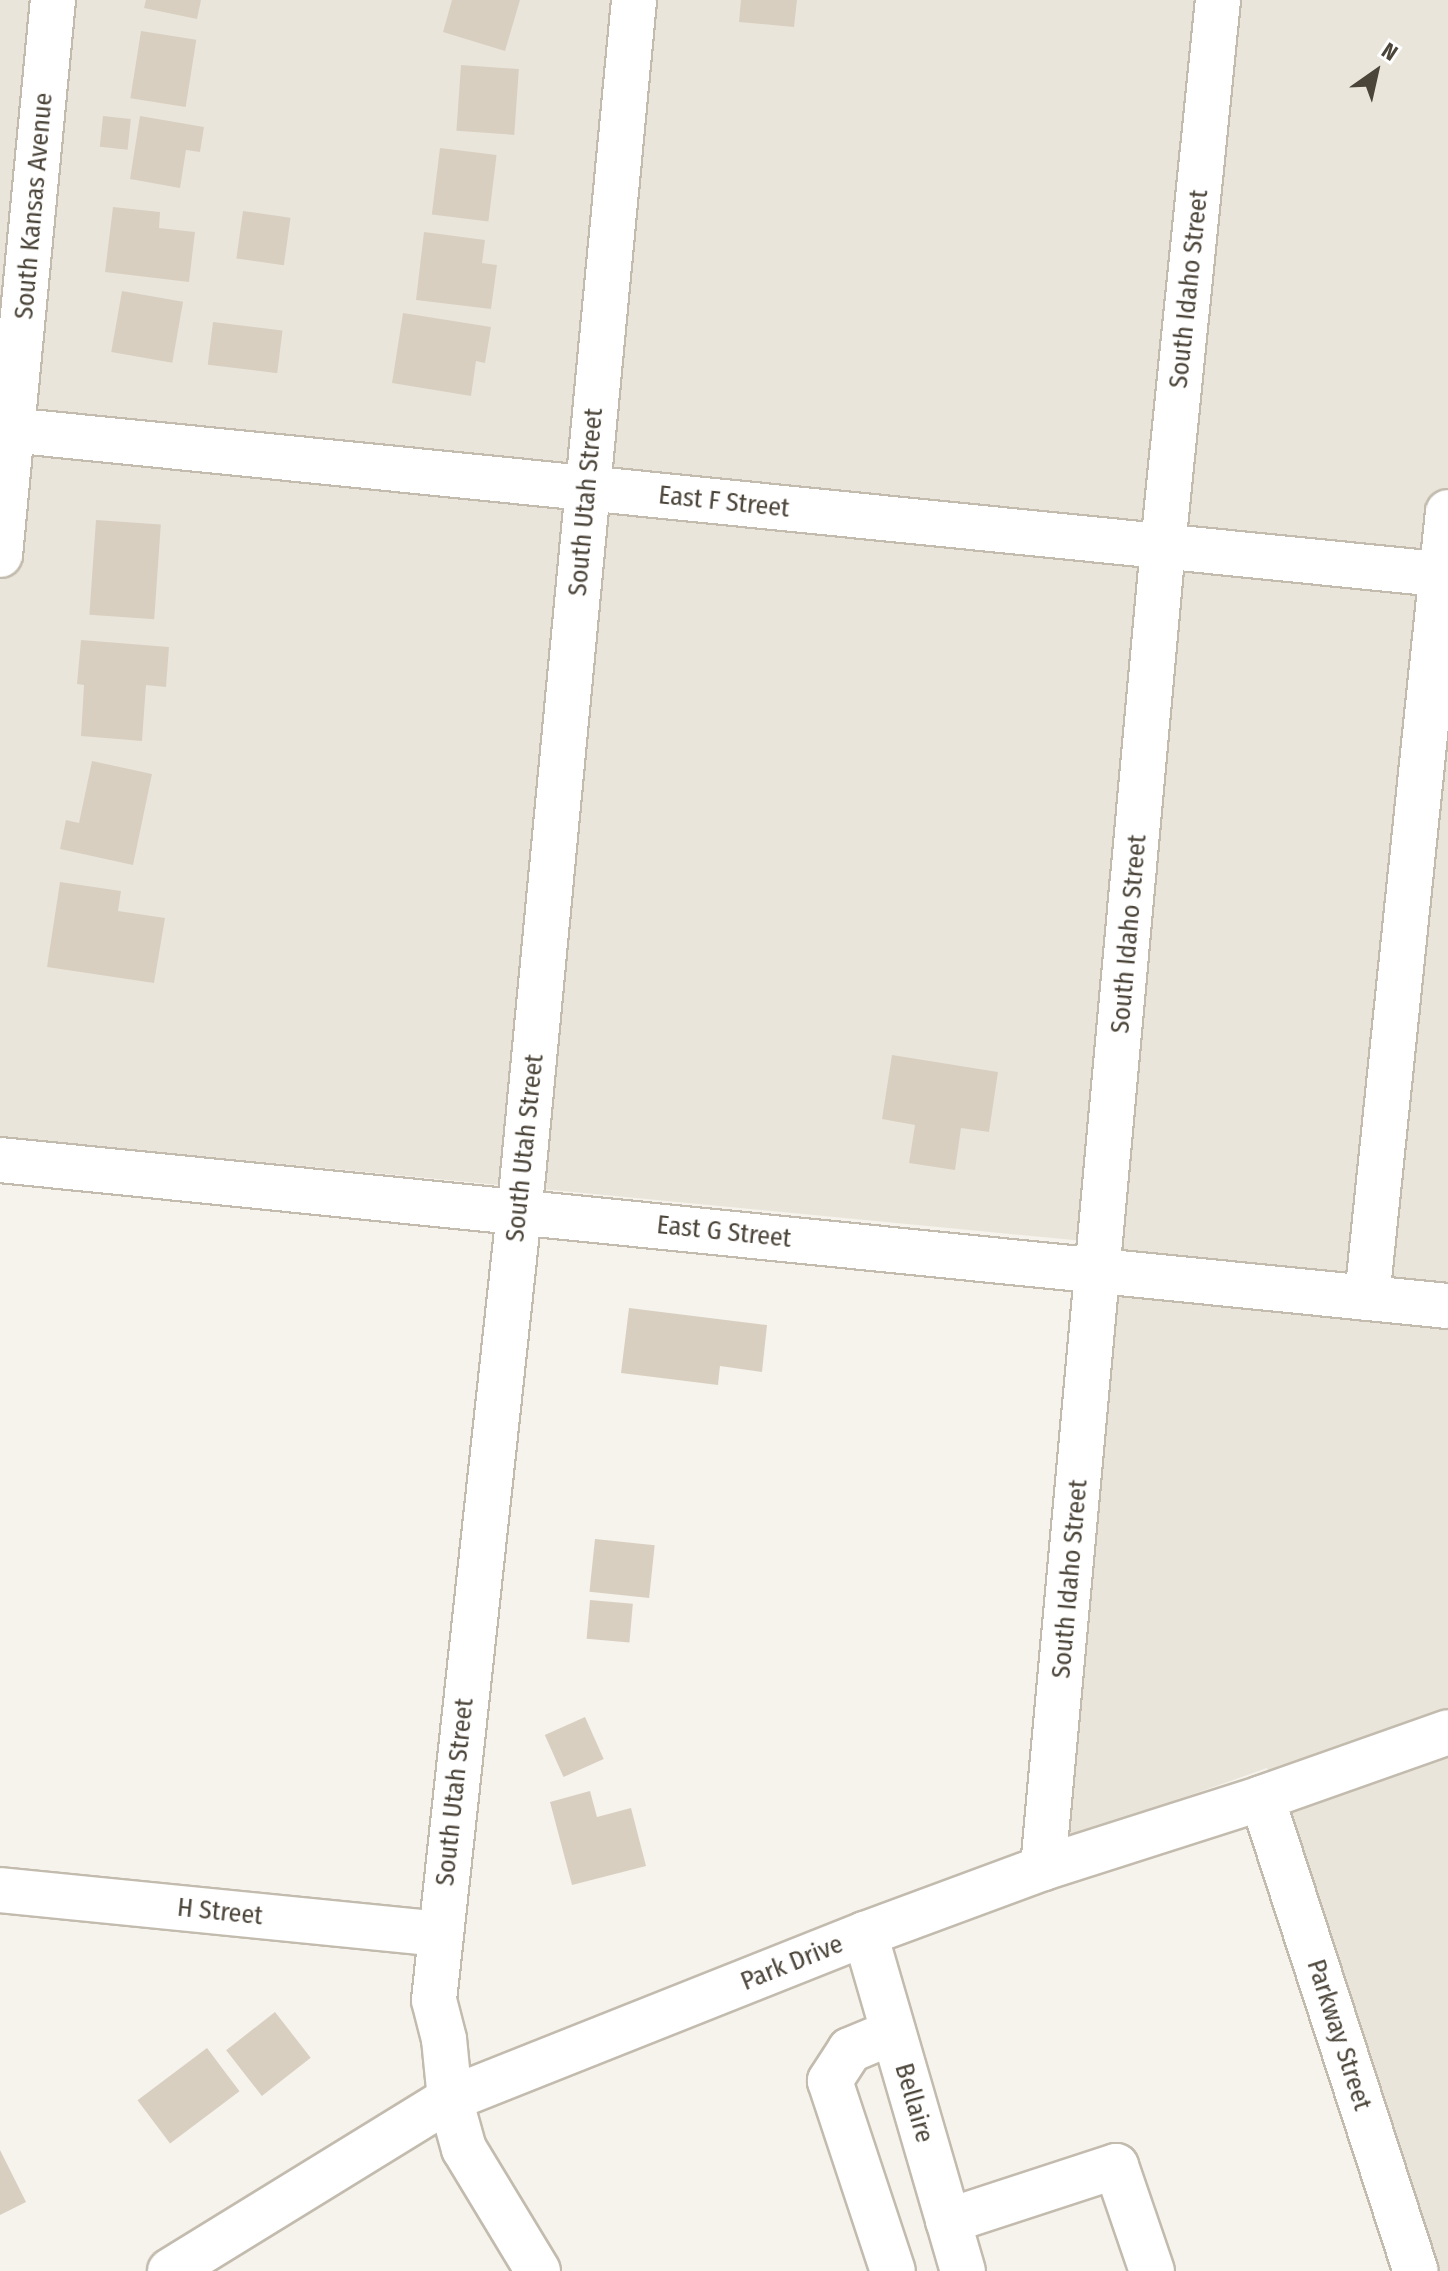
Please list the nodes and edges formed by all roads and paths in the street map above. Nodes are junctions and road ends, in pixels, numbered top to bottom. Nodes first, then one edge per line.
1 (53, 0) edge
2 (634, 0) edge
3 (1218, 0) edge
4 (7, 430) edge
5 (587, 489) junction
6 (1448, 512) edge
7 (1163, 546) junction
8 (0, 555) edge
9 (1445, 575) edge
10 (0, 1160) edge
11 (519, 1212) junction
12 (1099, 1270) junction
13 (1367, 1298) junction
14 (1448, 1306) edge
15 (1448, 1732) edge
16 (1262, 1798) junction
17 (1043, 1868) junction
18 (0, 1890) edge
19 (439, 1934) junction
20 (865, 1934) junction
21 (893, 2032) junction
22 (450, 2099) junction
23 (948, 2221) junction
24 (170, 2271) edge
25 (538, 2271) edge
26 (893, 2271) edge
27 (963, 2271) edge
28 (1152, 2271) edge
29 (1416, 2271) edge

1 - 4 street, South Kansas Avenue
2 - 5 street, South Utah Street
3 - 7 street, South Idaho Street
4 - 5 street, East F Street
4 - 8 street, South Kansas Avenue
5 - 7 street, East F Street
5 - 11 street, South Utah Street
6 - 9 street
7 - 9 street, East F Street
7 - 12 street, South Idaho Street
9 - 13 street
10 - 11 street, East G Street
11 - 12 street, East G Street
11 - 19 street, South Utah Street
12 - 13 street, East G Street
12 - 17 street, South Idaho Street
13 - 14 street, East G Street
15 - 16 street, Park Drive
16 - 17 street, Park Drive
16 - 29 street, Parkway Street
17 - 20 street, Park Drive
18 - 19 street, H Street
19 - 22 street, South Utah Street
20 - 21 street, Bellaire
20 - 22 street, Park Drive
21 - 23 street, Bellaire
21 - 26 street
22 - 24 street, Park Drive
22 - 25 street, South Utah Street
23 - 27 street, Bellaire
23 - 28 street

